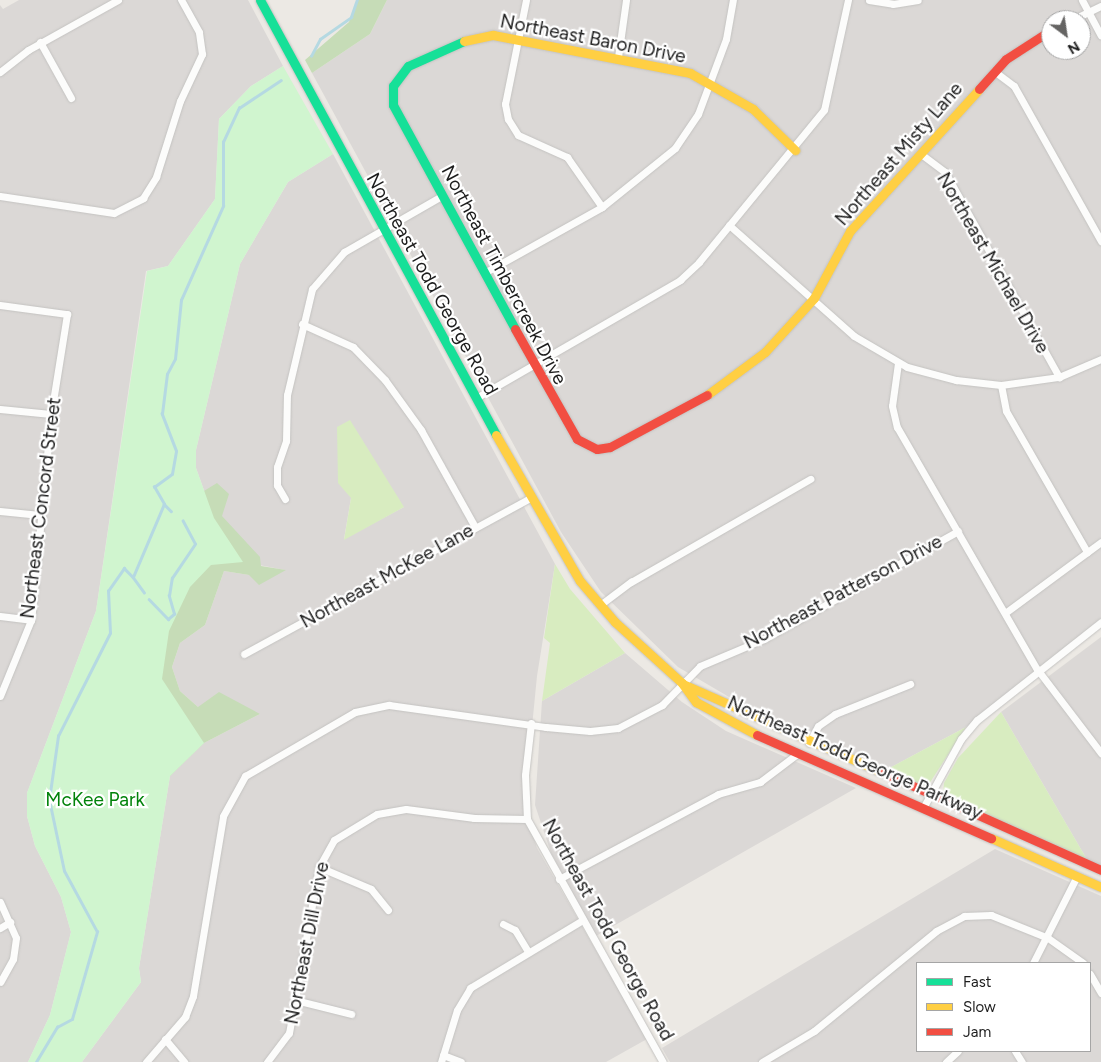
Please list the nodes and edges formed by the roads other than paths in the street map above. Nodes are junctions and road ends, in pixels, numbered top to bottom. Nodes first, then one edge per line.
1 (118, 0) edge
2 (181, 0) edge
3 (526, 0) edge
4 (626, 0) edge
5 (733, 0) edge
6 (848, 0) edge
7 (869, 0) edge
8 (918, 0) edge
9 (264, 1) edge
10 (1091, 17) edge
11 (1101, 35) edge
12 (1041, 37) edge
13 (519, 39) junction
14 (40, 42) junction
15 (618, 57) junction
16 (994, 71) junction
17 (0, 72) edge
18 (710, 82) junction
19 (71, 98) dead end
20 (393, 104) joint
21 (795, 150) junction
22 (921, 154) junction
23 (443, 195) junction
24 (0, 196) edge
25 (602, 207) junction
26 (729, 225) junction
27 (382, 228) junction
28 (1101, 241) edge
29 (484, 273) junction
30 (814, 298) junction
31 (0, 304) edge
32 (302, 324) junction
33 (1101, 358) edge
34 (533, 363) junction
35 (898, 363) junction
36 (1060, 377) junction
37 (1001, 385) junction
38 (476, 398) junction
39 (0, 409) edge
40 (51, 414) junction
41 (597, 449) joint
42 (810, 479) dead end
43 (530, 498) junction
44 (286, 499) dead end
45 (0, 511) edge
46 (40, 515) junction
47 (475, 527) junction
48 (958, 531) junction
49 (1101, 542) edge
50 (1087, 552) junction
51 (580, 581) joint
52 (600, 605) junction
53 (1005, 613) junction
54 (0, 616) edge
55 (30, 620) junction
56 (1101, 622) edge
57 (244, 654) dead end
58 (1037, 669) junction
59 (682, 683) junction
60 (910, 684) dead end
61 (0, 696) edge
62 (531, 723) junction
63 (809, 742) junction
64 (1101, 753) edge
65 (797, 754) junction
66 (928, 794) junction
67 (923, 808) junction
68 (527, 819) junction
69 (320, 867) junction
70 (1101, 870) edge
71 (1078, 876) junction
72 (558, 878) junction
73 (1101, 887) edge
74 (0, 902) edge
75 (388, 910) dead end
76 (581, 921) junction
77 (10, 922) junction
78 (503, 924) dead end
79 (0, 928) edge
80 (1048, 938) junction
81 (528, 952) junction
82 (1034, 962) edge
83 (1081, 962) edge
84 (1091, 976) edge
85 (0, 982) edge
86 (1101, 993) edge
87 (295, 1000) junction
88 (351, 1014) dead end
89 (166, 1039) junction
90 (957, 1052) edge
91 (442, 1059) edge
92 (146, 1062) edge
93 (184, 1062) edge
94 (267, 1062) edge
95 (461, 1062) edge
96 (663, 1062) edge
97 (762, 1062) edge
98 (946, 1062) edge

1 - 14 street
2 - 24 street
3 - 13 street
4 - 15 street
5 - 18 street
6 - 21 street
7 - 8 street
9 - 27 main road, Northeast Todd George Road
10 - 11 street
12 - 16 main road, Northeast Misty Lane
13 - 15 main road, Northeast Baron Drive
13 - 20 main road, Northeast Baron Drive
13 - 25 street
14 - 17 street
14 - 19 street
15 - 18 main road, Northeast Baron Drive
16 - 22 main road, Northeast Misty Lane
16 - 28 street
18 - 21 main road, Northeast Baron Drive
18 - 25 street
20 - 23 main road, Northeast Timbercreek Drive
21 - 26 street
22 - 30 main road, Northeast Misty Lane
22 - 36 street, Northeast Michael Drive
23 - 27 street
23 - 29 main road, Northeast Timbercreek Drive
25 - 29 street
26 - 30 street
26 - 34 street
27 - 32 street
27 - 38 main road, Northeast Todd George Road
29 - 34 main road, Northeast Timbercreek Drive
30 - 35 street
30 - 41 main road, Northeast Misty Lane
31 - 40 street, Northeast Concord Street
32 - 44 street
32 - 47 street
33 - 36 street
34 - 38 street
34 - 41 main road, Northeast Timbercreek Drive
35 - 37 street
35 - 48 street
36 - 37 street
37 - 50 street
38 - 43 main road, Northeast Todd George Road
39 - 40 street
40 - 46 street, Northeast Concord Street
42 - 52 street
43 - 47 street, Northeast McKee Lane
43 - 51 main road, Northeast Todd George Road
45 - 46 street
46 - 55 street, Northeast Concord Street
47 - 57 street, Northeast McKee Lane
48 - 53 street
48 - 59 street, Northeast Patterson Drive
49 - 50 street
50 - 53 street
51 - 52 main road, Northeast Todd George Parkway
52 - 59 main road, Northeast Todd George Parkway
53 - 58 street
54 - 55 street
55 - 61 street, Northeast Concord Street
56 - 58 street
58 - 64 street
58 - 66 street
59 - 62 street, Northeast Patterson Drive
59 - 63 main road
59 - 65 main road, Northeast Todd George Parkway
60 - 63 street
62 - 68 street, Northeast Todd George Road
62 - 89 street, Northeast Patterson Drive
63 - 66 main road
65 - 67 main road, Northeast Todd George Parkway
65 - 72 street
66 - 67 street
66 - 70 main road
67 - 71 main road, Northeast Todd George Parkway
68 - 69 street, Northeast Dill Drive
68 - 72 street, Northeast Todd George Road
69 - 75 street
69 - 87 street, Northeast Dill Drive
71 - 73 main road, Northeast Todd George Parkway
71 - 80 street
72 - 76 street, Northeast Todd George Road
74 - 77 street
76 - 81 street
76 - 96 street, Northeast Todd George Road
77 - 79 street
77 - 85 street
78 - 81 street
80 - 82 street
80 - 83 street
80 - 97 street
81 - 91 street
84 - 86 street
87 - 88 street
87 - 94 street, Northeast Dill Drive
89 - 92 street, Northeast Patterson Drive
89 - 93 street
90 - 98 street
91 - 95 street

